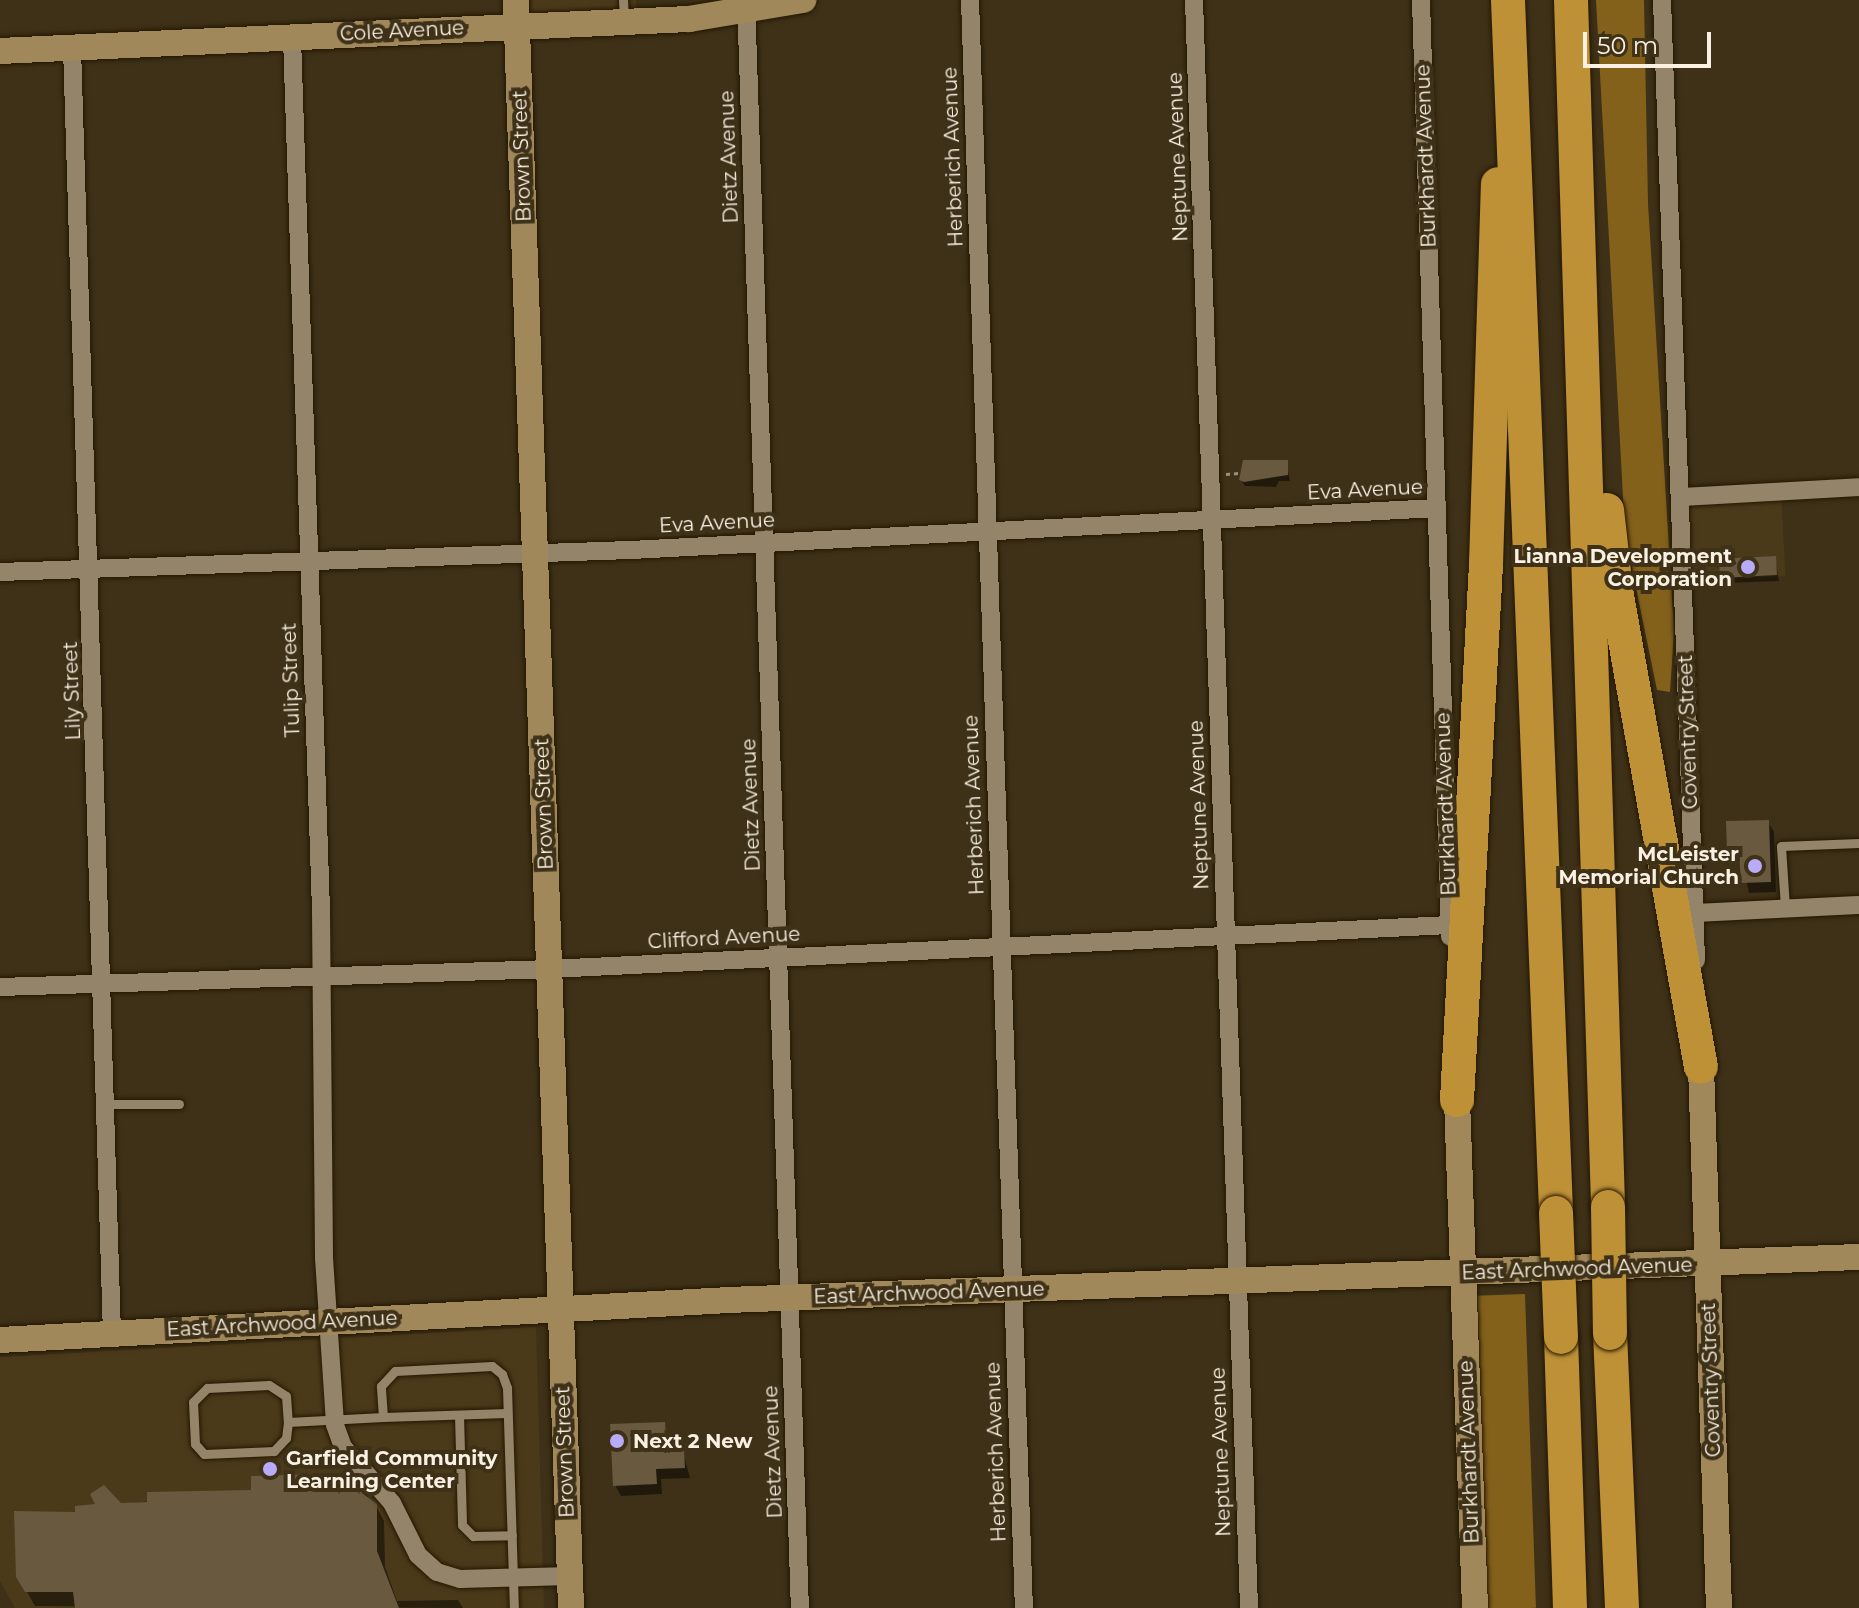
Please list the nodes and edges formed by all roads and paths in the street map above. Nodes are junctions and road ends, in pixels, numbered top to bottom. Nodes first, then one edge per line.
1 (516, 0) edge
2 (803, 0) edge
3 (970, 0) edge
4 (1194, 0) edge
5 (1421, 0) edge
6 (1506, 0) edge
7 (1571, 0) edge
8 (1662, 0) edge
9 (746, 7) edge
10 (624, 10) edge
11 (518, 27) junction
12 (292, 37) junction
13 (72, 47) junction
14 (0, 51) edge
15 (1577, 166) junction
16 (1230, 473) dead end
17 (1239, 473) dead end
18 (1859, 487) edge
19 (1682, 497) junction
20 (1437, 508) junction
21 (1212, 519) junction
22 (989, 530) junction
23 (765, 542) junction
24 (535, 553) junction
25 (309, 561) junction
26 (90, 570) junction
27 (0, 572) edge
28 (1859, 843) edge
29 (1859, 905) edge
30 (1785, 907) junction
31 (1694, 913) junction
32 (1449, 925) junction
33 (1225, 936) junction
34 (1001, 947) junction
35 (777, 958) junction
36 (550, 969) junction
37 (322, 978) junction
38 (104, 983) junction
39 (0, 987) edge
40 (1701, 1066) junction
41 (1457, 1100) junction
42 (105, 1104) junction
43 (179, 1104) dead end
44 (1859, 1257) edge
45 (1707, 1264) junction
46 (1462, 1273) junction
47 (1236, 1283) junction
48 (1012, 1291) junction
49 (789, 1299) junction
50 (561, 1307) junction
51 (327, 1321) junction
52 (112, 1333) junction
53 (0, 1340) edge
54 (507, 1413) junction
55 (459, 1415) junction
56 (383, 1417) junction
57 (334, 1420) junction
58 (288, 1422) junction
59 (512, 1535) junction
60 (570, 1576) junction
61 (513, 1578) junction
62 (514, 1608) edge
63 (571, 1608) edge
64 (800, 1608) edge
65 (1024, 1608) edge
66 (1249, 1608) edge
67 (1475, 1608) edge
68 (1570, 1608) edge
69 (1622, 1608) edge
70 (1719, 1608) edge

1 - 11 main road, Brown Street
2 - 9 main road, Cole Avenue
3 - 22 street, Herberich Avenue
4 - 21 street, Neptune Avenue
5 - 20 street, Burkhardt Avenue
6 - 41 highway
6 - 68 highway, bridge
7 - 15 highway
8 - 19 street, Coventry Street
9 - 10 main road, Cole Avenue
9 - 23 street, Dietz Avenue
10 - 11 main road, Cole Avenue
11 - 12 main road, Cole Avenue
11 - 24 main road, Brown Street
12 - 13 main road, Cole Avenue
12 - 25 street, Tulip Street
13 - 14 main road, Cole Avenue
13 - 26 street, Lily Street
15 - 40 highway
15 - 69 highway, bridge
16 - 17 path
18 - 19 street
19 - 31 street, Coventry Street
20 - 21 street, Eva Avenue
20 - 32 street, Burkhardt Avenue
21 - 22 street, Eva Avenue
21 - 33 street, Neptune Avenue
22 - 23 street, Eva Avenue
22 - 34 street, Herberich Avenue
23 - 24 street, Eva Avenue
23 - 35 street, Dietz Avenue
24 - 25 street, Eva Avenue
24 - 36 main road, Brown Street
25 - 26 street, Eva Avenue
25 - 37 street, Tulip Street
26 - 27 street, Eva Avenue
26 - 38 street, Lily Street
28 - 30 lane
29 - 30 street
30 - 31 street
31 - 40 street, Coventry Street
32 - 33 street, Clifford Avenue
32 - 41 street, Burkhardt Avenue
33 - 34 street, Clifford Avenue
33 - 47 street, Neptune Avenue
34 - 35 street, Clifford Avenue
34 - 48 street, Herberich Avenue
35 - 36 street, Clifford Avenue
35 - 49 street, Dietz Avenue
36 - 37 street, Clifford Avenue
36 - 50 main road, Brown Street
37 - 38 street, Clifford Avenue
37 - 51 street, Tulip Street
38 - 39 street, Clifford Avenue
38 - 42 street, Lily Street
40 - 45 main road, Coventry Street
41 - 46 main road, Burkhardt Avenue
42 - 43 lane
42 - 52 street, Lily Street
44 - 45 main road, East Archwood Avenue
45 - 46 main road, East Archwood Avenue
45 - 70 main road, Coventry Street
46 - 47 main road, East Archwood Avenue
46 - 67 main road, Burkhardt Avenue
47 - 48 main road, East Archwood Avenue
47 - 66 street, Neptune Avenue
48 - 49 main road, East Archwood Avenue
48 - 65 street, Herberich Avenue
49 - 50 main road, East Archwood Avenue
49 - 64 street, Dietz Avenue
50 - 51 main road, East Archwood Avenue
50 - 60 main road, Brown Street
51 - 52 main road, East Archwood Avenue
51 - 57 street, Tulip Street
52 - 53 main road, East Archwood Avenue
54 - 55 lane
54 - 56 lane
54 - 59 lane
55 - 56 lane
55 - 59 lane
56 - 57 lane
57 - 58 lane
57 - 61 street
58 - 58 lane
59 - 61 lane
60 - 61 street
60 - 63 main road, Brown Street
61 - 62 lane

